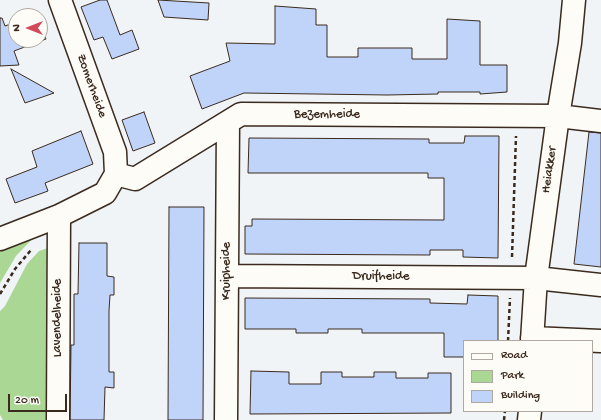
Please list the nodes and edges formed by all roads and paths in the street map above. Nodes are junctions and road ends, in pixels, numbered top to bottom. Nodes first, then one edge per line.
1 (60, 0) edge
2 (574, 0) edge
3 (517, 116) junction
4 (558, 116) junction
5 (601, 121) edge
6 (228, 122) junction
7 (116, 174) junction
8 (59, 216) junction
9 (0, 239) edge
10 (36, 245) dead end
11 (227, 276) junction
12 (512, 278) junction
13 (536, 278) junction
14 (601, 285) edge
15 (0, 294) edge
16 (508, 340) edge
17 (532, 340) edge
18 (58, 420) edge
19 (226, 420) edge

1 - 7 street, Zomerheide
2 - 4 street, Heiakker
3 - 4 street, Bezemheide
3 - 6 street, Bezemheide
3 - 12 path
4 - 5 street, Bezemheide
4 - 13 street, Heiakker
6 - 7 street, Bezemheide
6 - 11 street, Kruipheide
7 - 8 street
8 - 9 street
8 - 18 street, Lavendelheide
10 - 15 path
11 - 12 street, Druifheide
11 - 19 street, Kruipheide
12 - 13 street, Druifheide
12 - 16 path
13 - 14 street, Druifheide
13 - 17 street, Heiakker

